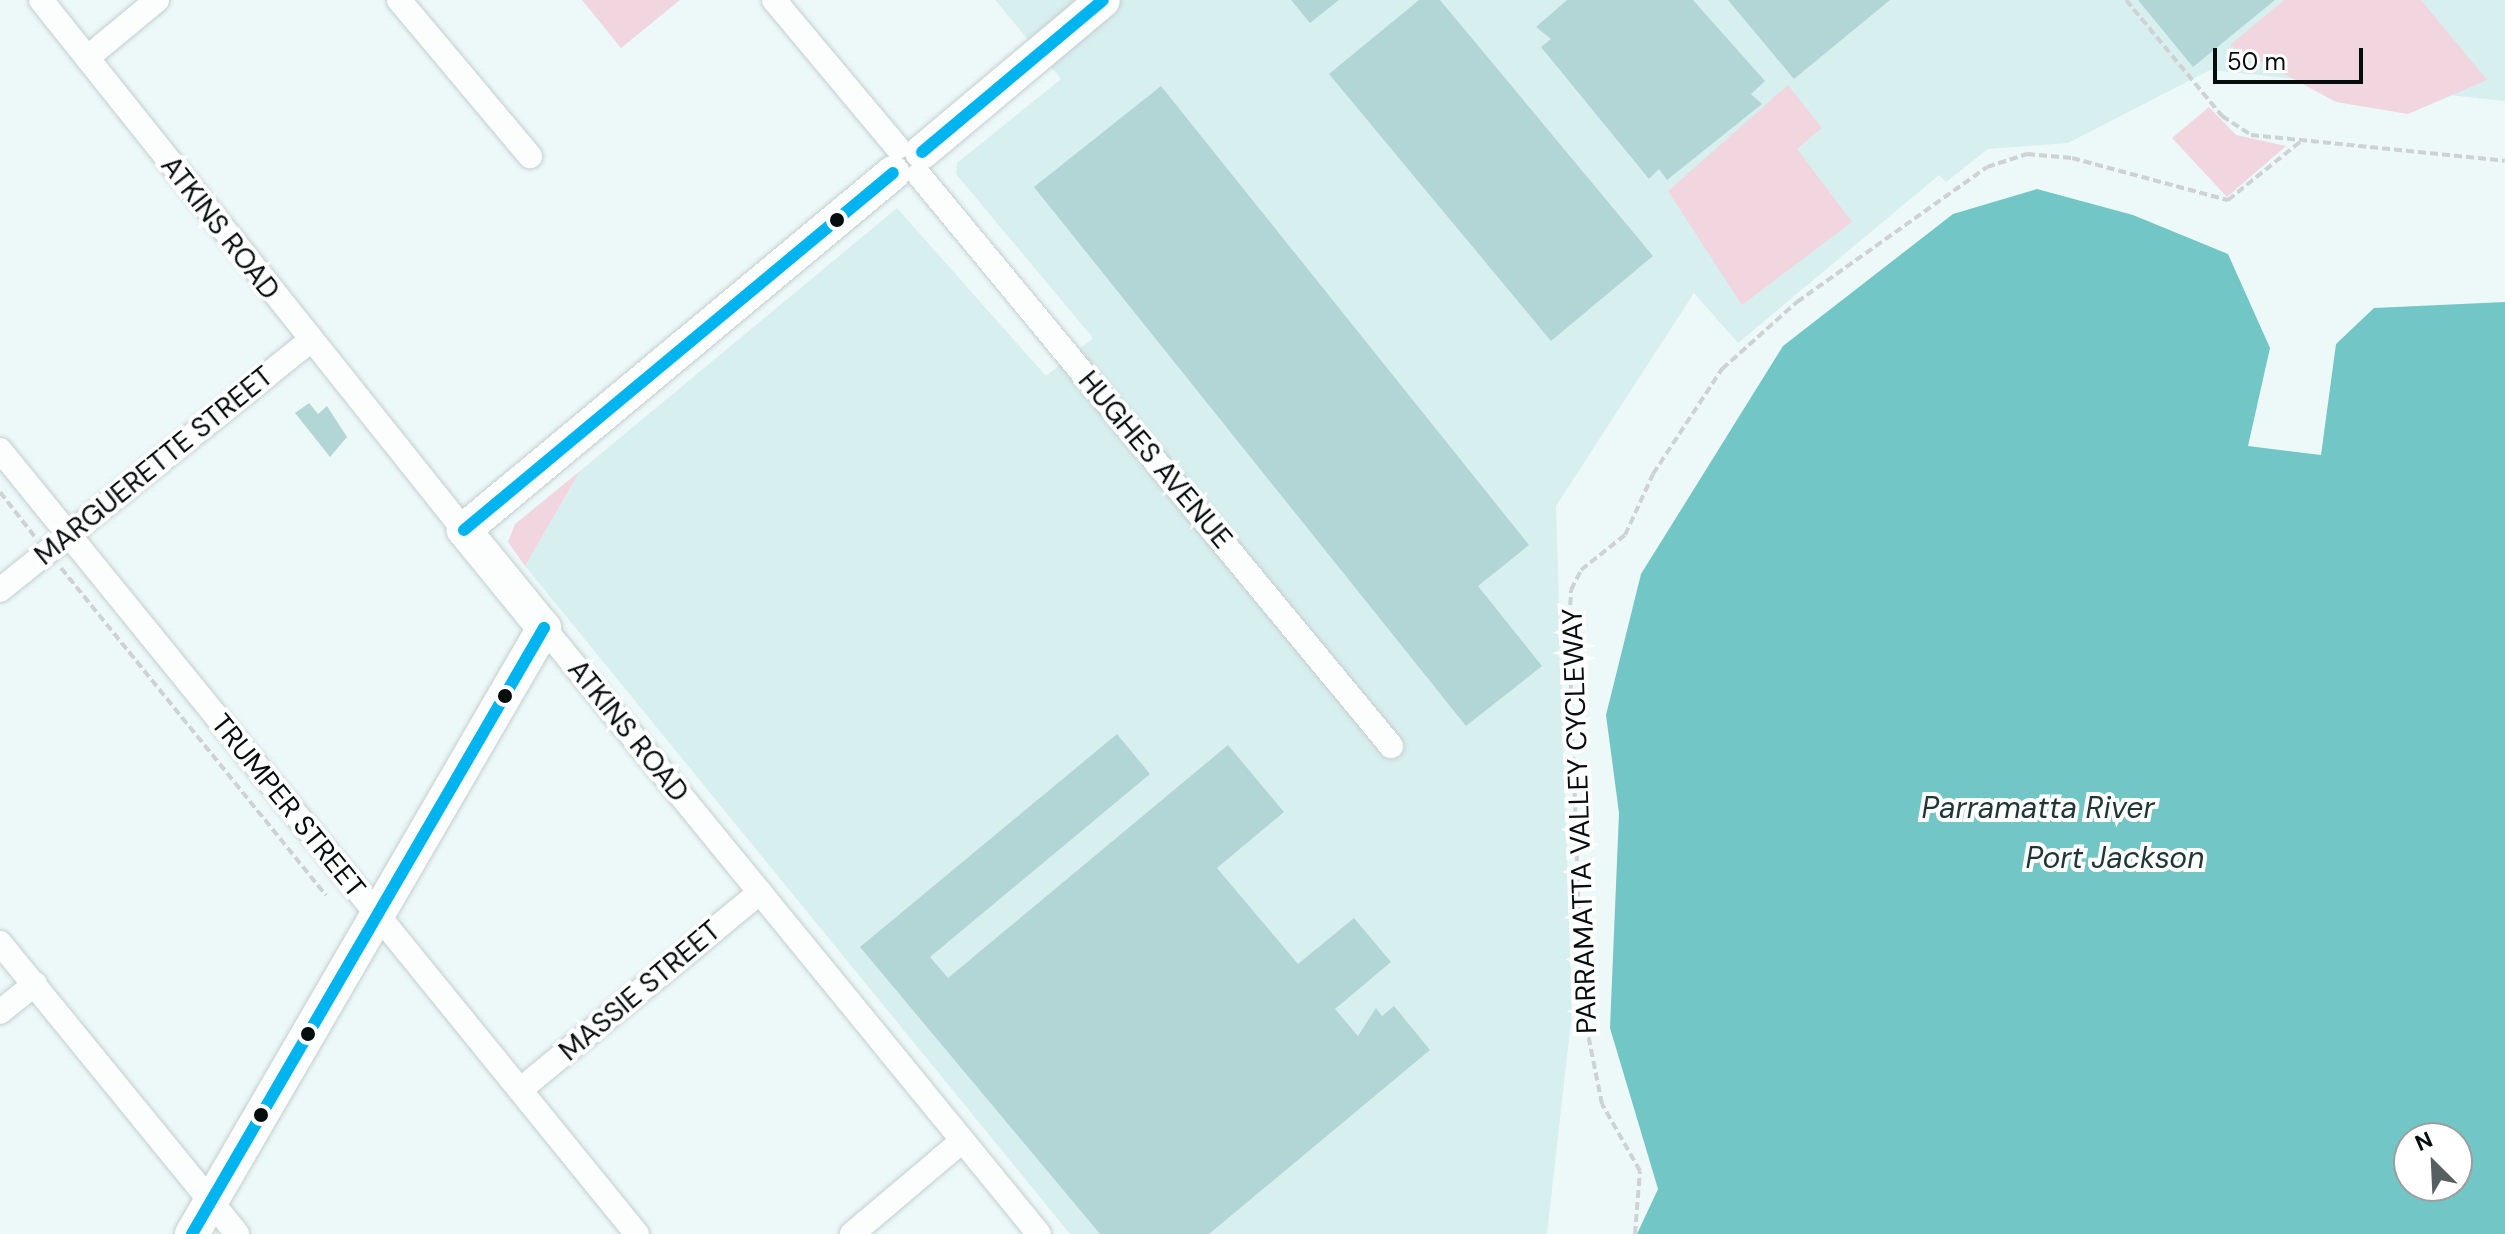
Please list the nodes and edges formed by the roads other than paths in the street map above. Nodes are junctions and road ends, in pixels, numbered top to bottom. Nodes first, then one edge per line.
1 (41, 0) edge
2 (157, 0) edge
3 (399, 0) edge
4 (774, 0) edge
5 (1103, 0) edge
6 (87, 58) junction
7 (530, 156) dead end
8 (908, 162) junction
9 (309, 342) junction
10 (0, 450) edge
11 (464, 530) junction
12 (67, 536) junction
13 (0, 590) edge
14 (544, 628) junction
15 (1391, 746) dead end
16 (760, 892) junction
17 (375, 912) junction
18 (0, 943) edge
19 (35, 984) junction
20 (0, 1012) edge
21 (520, 1090) junction
22 (962, 1141) junction
23 (211, 1203) junction
24 (192, 1234) edge
25 (237, 1234) edge
26 (637, 1234) edge
27 (852, 1234) edge
28 (1039, 1234) edge

1 - 6 street, ATKINS ROAD
2 - 6 street
3 - 7 street
4 - 8 street, HUGHES AVENUE
5 - 8 street
6 - 9 street, ATKINS ROAD
8 - 11 street
8 - 15 street, HUGHES AVENUE
9 - 11 street, ATKINS ROAD
9 - 12 street, MARGUERETTE STREET
10 - 12 street, TRUMPER STREET
11 - 14 street, ATKINS ROAD
12 - 13 street, MARGUERETTE STREET
12 - 17 street, TRUMPER STREET
14 - 16 street, ATKINS ROAD
14 - 17 street
16 - 21 street, MASSIE STREET
16 - 22 street, ATKINS ROAD
17 - 21 street, TRUMPER STREET
17 - 23 street
18 - 19 street
19 - 20 street
19 - 23 street
21 - 26 street, TRUMPER STREET
22 - 27 street
22 - 28 street, ATKINS ROAD
23 - 24 street
23 - 25 street

